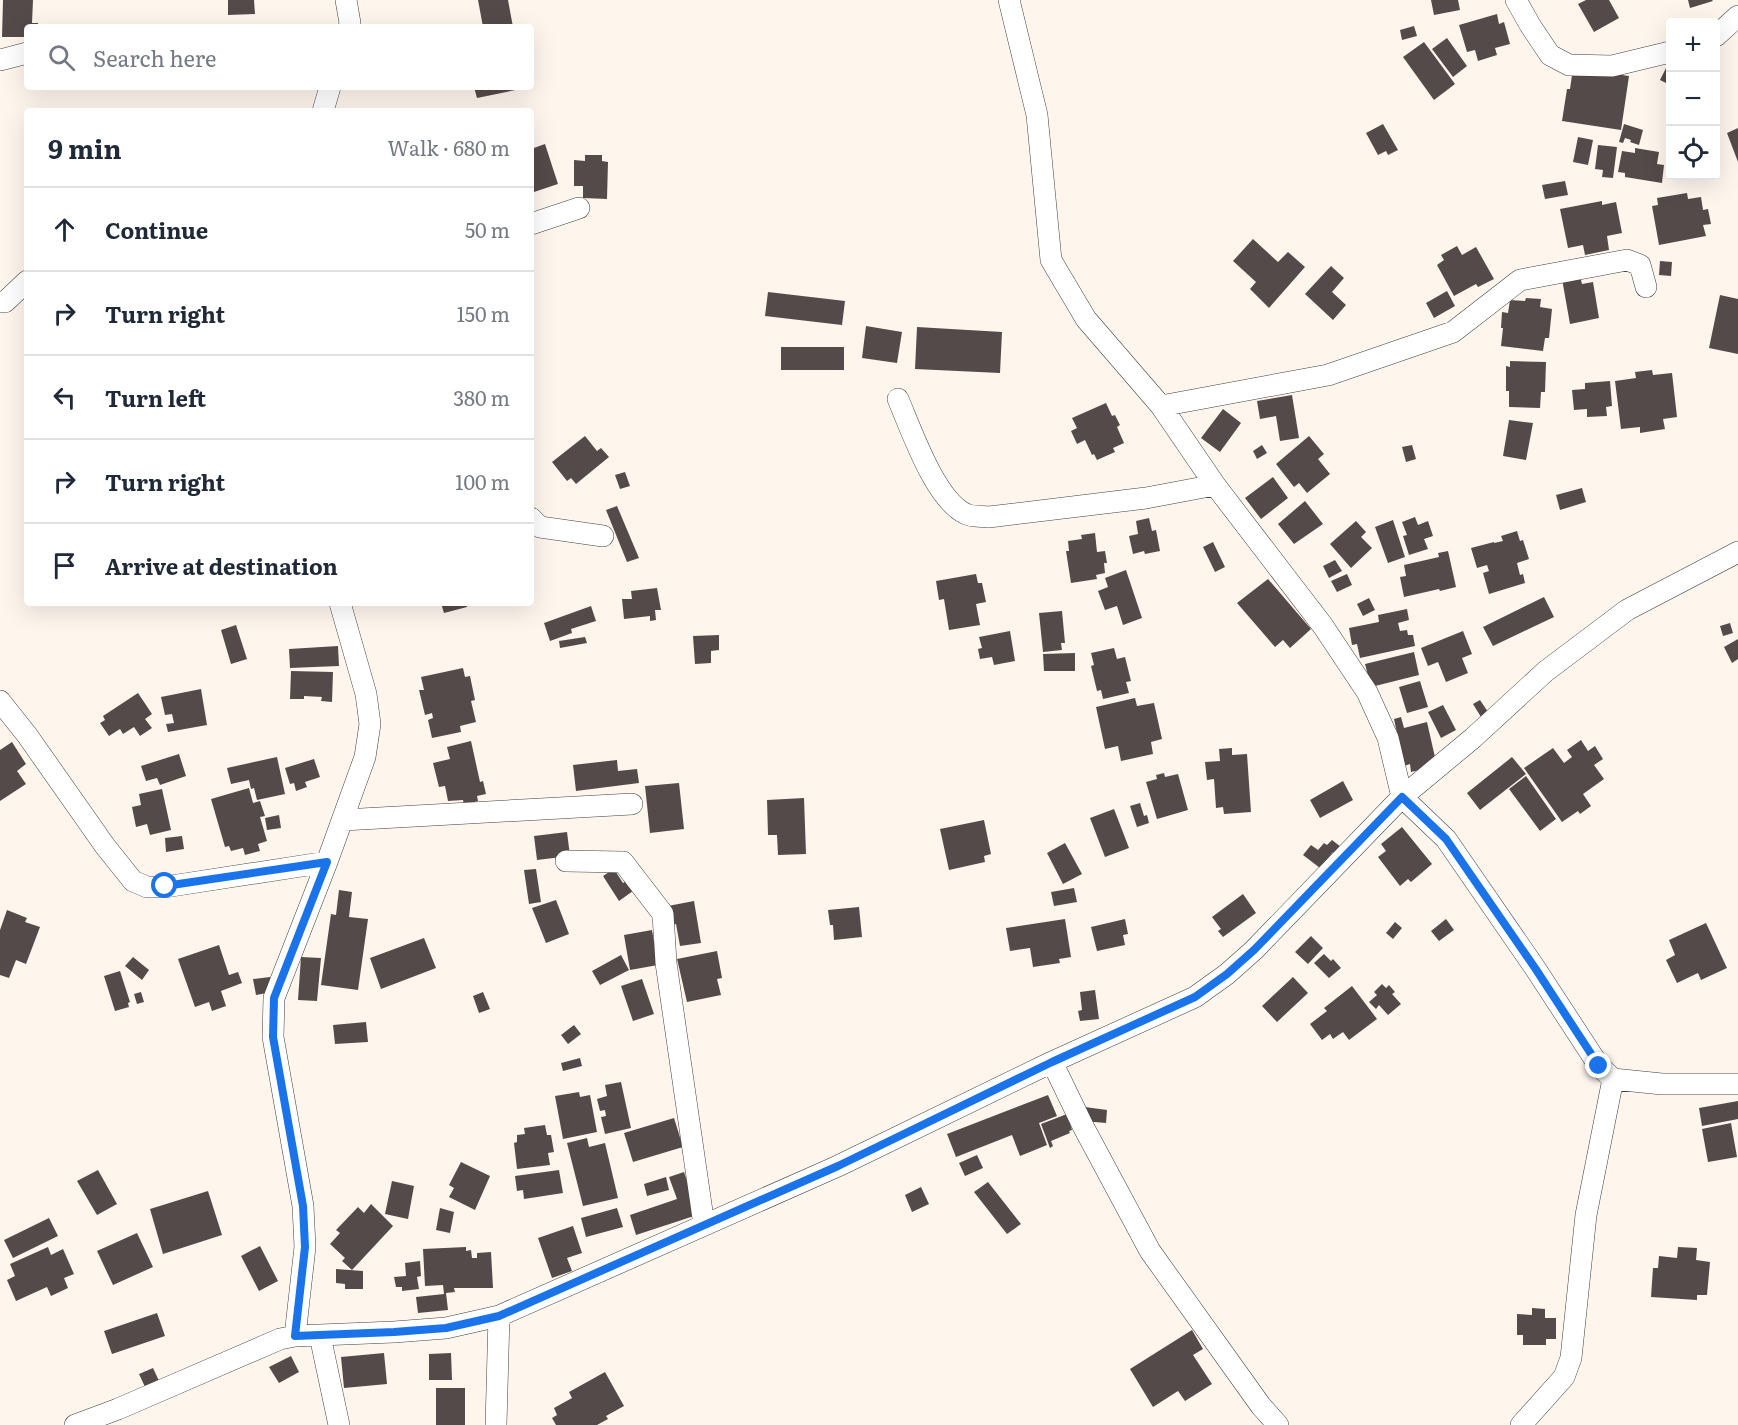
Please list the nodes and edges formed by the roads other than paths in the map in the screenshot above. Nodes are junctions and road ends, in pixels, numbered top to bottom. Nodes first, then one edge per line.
1 (345, 0) edge
2 (1010, 0) edge
3 (1516, 0) edge
4 (1738, 16) edge
5 (350, 24) edge
6 (1720, 32) edge
7 (24, 53) edge
8 (1666, 53) edge
9 (0, 60) edge
10 (329, 90) edge
11 (324, 108) edge
12 (579, 208) dead end
13 (534, 223) edge
14 (24, 284) edge
15 (1646, 287) dead end
16 (0, 302) edge
17 (898, 399) dead end
18 (1161, 406) junction
19 (1215, 485) junction
20 (534, 521) edge
21 (603, 536) dead end
22 (1738, 552) edge
23 (341, 606) edge
24 (0, 700) edge
25 (1402, 797) junction
26 (632, 804) dead end
27 (343, 820) junction
28 (566, 861) dead end
29 (327, 862) junction
30 (1052, 1062) junction
31 (1613, 1079) junction
32 (1738, 1084) edge
33 (704, 1225) junction
34 (499, 1316) junction
35 (295, 1336) junction
36 (320, 1336) junction
37 (75, 1425) edge
38 (339, 1425) edge
39 (495, 1425) edge
40 (1278, 1425) edge
41 (1521, 1425) edge

1 - 5 street
2 - 18 street
3 - 8 street
4 - 6 street
7 - 9 street
10 - 11 street
12 - 13 street
14 - 16 street
15 - 18 street
17 - 19 street
18 - 19 street
19 - 25 street
20 - 21 street
22 - 25 street
23 - 27 street
24 - 29 street
25 - 30 street
25 - 31 street
26 - 27 street
27 - 29 street
28 - 33 street
29 - 35 street
30 - 33 street
30 - 40 street
31 - 32 street
31 - 41 street
33 - 34 street
34 - 36 street
34 - 39 street
35 - 36 street
35 - 37 street
36 - 38 street

